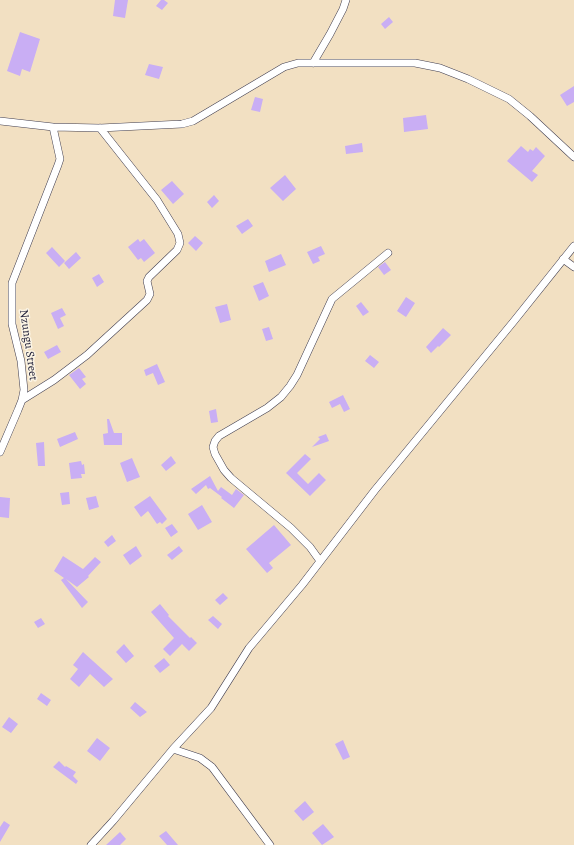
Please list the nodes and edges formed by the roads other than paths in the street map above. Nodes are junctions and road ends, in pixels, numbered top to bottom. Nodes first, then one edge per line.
1 (346, 0) edge
2 (313, 63) junction
3 (0, 121) edge
4 (53, 127) junction
5 (100, 128) junction
6 (574, 156) edge
7 (574, 246) edge
8 (388, 253) dead end
9 (563, 259) junction
10 (574, 267) edge
11 (22, 400) junction
12 (0, 452) edge
13 (320, 561) junction
14 (173, 749) junction
15 (91, 845) edge
16 (270, 845) edge

1 - 2 street
2 - 5 street
2 - 6 street
3 - 4 street
4 - 5 street
4 - 11 street, Nzungu Street
5 - 11 street
7 - 9 street
8 - 13 street
9 - 10 street
9 - 13 street
11 - 12 street, Nzungu Street
13 - 14 street
14 - 15 street
14 - 16 street

